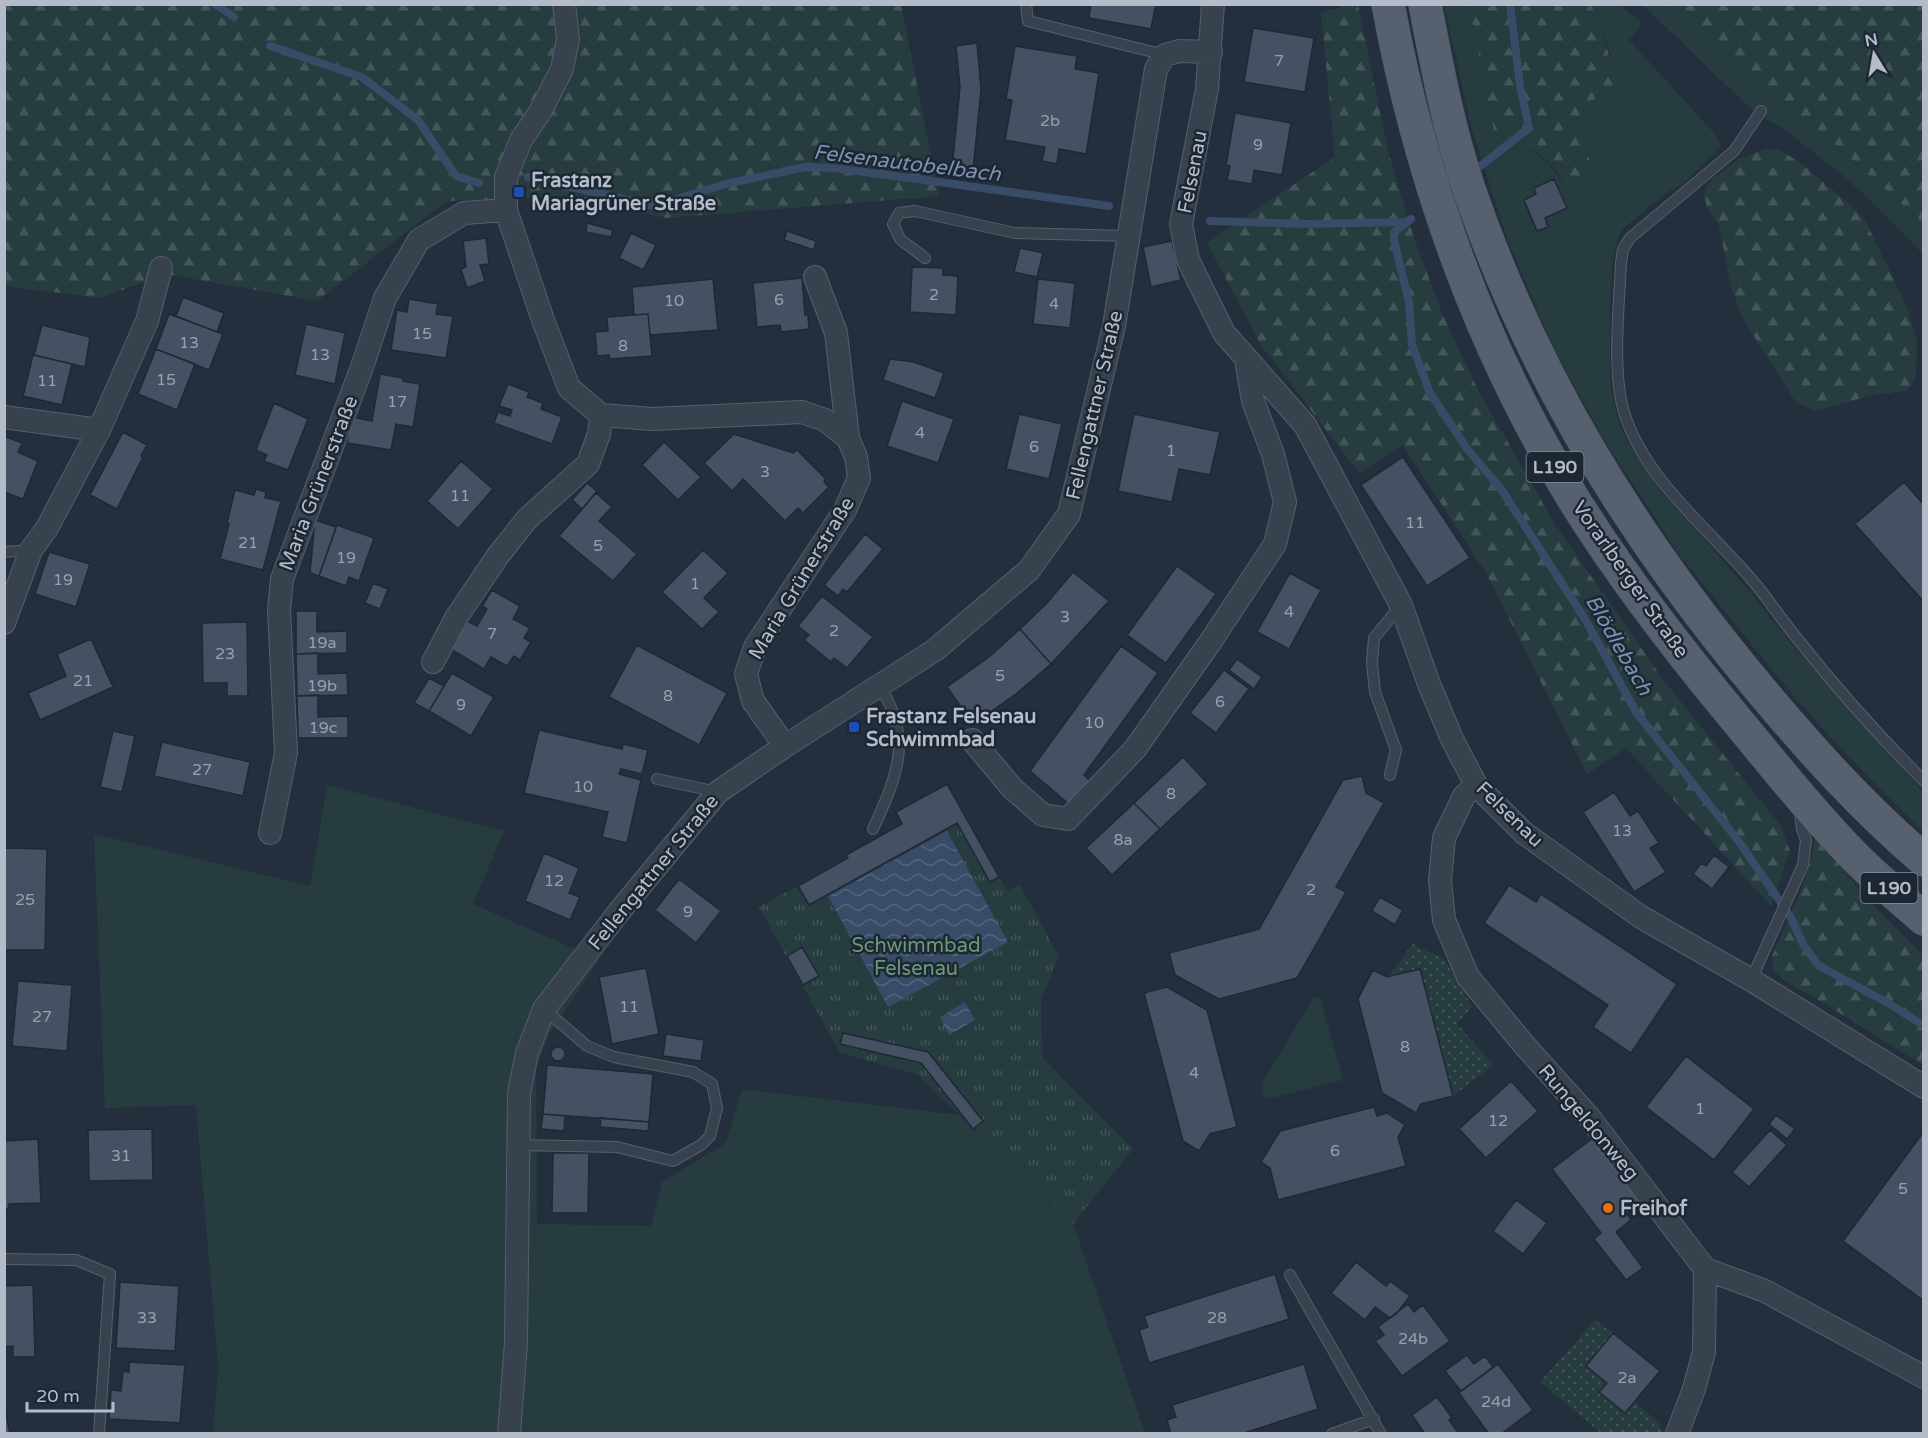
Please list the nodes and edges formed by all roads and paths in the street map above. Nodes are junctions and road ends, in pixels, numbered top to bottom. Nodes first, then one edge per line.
1 (564, 4) edge
2 (1026, 4) edge
3 (1213, 4) edge
4 (1388, 4) edge
5 (1425, 4) edge
6 (1211, 52) junction
7 (1165, 55) junction
8 (1761, 111) dead end
9 (506, 210) junction
10 (1128, 236) junction
11 (925, 258) dead end
12 (161, 268) dead end
13 (815, 277) dead end
14 (1246, 359) junction
15 (601, 416) junction
16 (4, 417) edge
17 (99, 430) junction
18 (848, 438) junction
19 (31, 550) junction
20 (4, 552) edge
21 (1401, 605) junction
22 (4, 623) edge
23 (433, 662) dead end
24 (879, 685) junction
25 (972, 741) dead end
26 (784, 746) junction
27 (1390, 775) dead end
28 (657, 778) dead end
29 (1923, 781) edge
30 (1476, 785) junction
31 (718, 792) junction
32 (1798, 792) junction
33 (873, 829) dead end
34 (270, 833) dead end
35 (1923, 860) edge
36 (1923, 919) edge
37 (1751, 980) junction
38 (544, 1009) junction
39 (1923, 1087) edge
40 (518, 1145) junction
41 (4, 1258) edge
42 (1705, 1269) junction
43 (1290, 1275) dead end
44 (1923, 1377) edge
45 (1374, 1419) junction
46 (99, 1434) edge
47 (509, 1434) edge
48 (1332, 1434) edge
49 (1382, 1434) edge
50 (1677, 1434) edge

1 - 9 street
2 - 7 lane
3 - 6 street, Felsenau
4 - 32 main road, Vorarlberger Straße / L190
5 - 35 main road, Vorarlberger Straße / L190
6 - 7 street
6 - 14 street, Felsenau
7 - 10 street, Fellengattner Straße
8 - 29 lane
9 - 15 street
9 - 34 street, Maria Grünerstraße
10 - 11 lane
10 - 24 street, Fellengattner Straße
12 - 17 street
13 - 18 street, Maria Grünerstraße
14 - 21 street, Felsenau
14 - 25 street
15 - 18 street
15 - 23 street
16 - 17 street
17 - 19 street
18 - 26 street, Maria Grünerstraße
19 - 20 lane
19 - 22 street
21 - 27 lane
21 - 30 street, Felsenau
24 - 26 street, Fellengattner Straße
24 - 33 lane
26 - 31 street, Fellengattner Straße
28 - 31 lane
30 - 37 street, Felsenau
30 - 42 street, Rungeldonweg
31 - 38 street, Fellengattner Straße
32 - 36 main road, Vorarlberger Straße / L190
32 - 37 lane
37 - 39 street, Felsenau
38 - 40 street, Fellengattner Straße
38 - 40 lane
40 - 47 street, Fellengattner Straße
41 - 46 lane
42 - 44 street
42 - 50 street
43 - 45 lane
45 - 48 lane
45 - 49 lane

